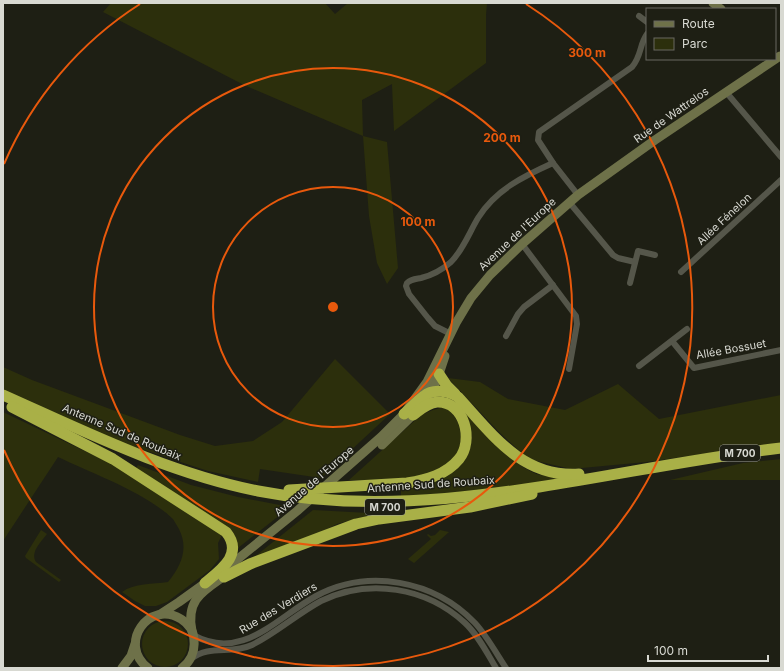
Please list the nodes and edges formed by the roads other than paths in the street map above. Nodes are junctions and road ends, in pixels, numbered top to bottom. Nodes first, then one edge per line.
1 (639, 16) dead end
2 (646, 21) edge
3 (646, 35) edge
4 (772, 60) edge
5 (726, 92) junction
6 (781, 157) edge
7 (553, 163) junction
8 (781, 180) edge
9 (578, 195) junction
10 (569, 202) junction
11 (522, 244) junction
12 (655, 255) dead end
13 (635, 262) junction
14 (681, 272) dead end
15 (630, 283) dead end
16 (553, 285) junction
17 (687, 329) dead end
18 (451, 334) junction
19 (506, 336) dead end
20 (672, 341) junction
21 (781, 350) edge
22 (640, 366) dead end
23 (569, 369) dead end
24 (439, 374) junction
25 (430, 393) junction
26 (3, 395) edge
27 (458, 397) junction
28 (3, 402) edge
29 (409, 415) junction
30 (781, 448) edge
31 (781, 454) edge
32 (655, 467) junction
33 (221, 482) junction
34 (559, 489) junction
35 (285, 525) junction
36 (224, 577) junction
37 (205, 583) junction
38 (159, 614) junction
39 (193, 633) junction
40 (135, 643) junction
41 (191, 659) junction
42 (122, 668) edge
43 (148, 668) edge
44 (182, 668) edge
45 (496, 668) edge
46 (506, 668) edge

1 - 2 street
3 - 7 street
4 - 5 street, Rue de Wattrelos
5 - 6 street
5 - 9 street, Rue de Wattrelos
7 - 9 street
7 - 18 street
8 - 14 street, Allée Fénelon
9 - 10 street, Avenue de l'Europe
10 - 11 street, Avenue de l'Europe
10 - 13 street
11 - 16 street
11 - 18 street, Avenue de l'Europe
12 - 13 street
13 - 15 street
16 - 19 street
16 - 23 street
17 - 20 street
18 - 24 street, Avenue de l'Europe
18 - 29 street, Avenue de l'Europe
20 - 21 street, Allée Bossuet
20 - 22 street
24 - 25 street, Avenue de l'Europe
24 - 27 highway
25 - 27 highway
25 - 29 highway
26 - 33 highway, Antenne Sud de Roubaix / M 700
27 - 32 highway
28 - 34 highway, Antenne Sud de Roubaix / M 700
28 - 37 highway
29 - 33 highway
29 - 35 street, Avenue de l'Europe
29 - 35 street, Avenue de l'Europe
30 - 32 highway, Antenne Sud de Roubaix / M 700
31 - 34 highway, Antenne Sud de Roubaix / M 700
32 - 33 highway, Antenne Sud de Roubaix / M 700
34 - 36 highway
35 - 36 street, Avenue de l'Europe
35 - 37 street, Avenue de l'Europe
36 - 39 street, Avenue de l'Europe
37 - 38 street, Avenue de l'Europe
38 - 39 street
38 - 40 street, Avenue de l'Europe
39 - 41 street, Avenue de l'Europe
39 - 46 street, Rue des Verdiers
40 - 42 street
40 - 43 street
41 - 44 street
41 - 45 street, Rue des Verdiers

